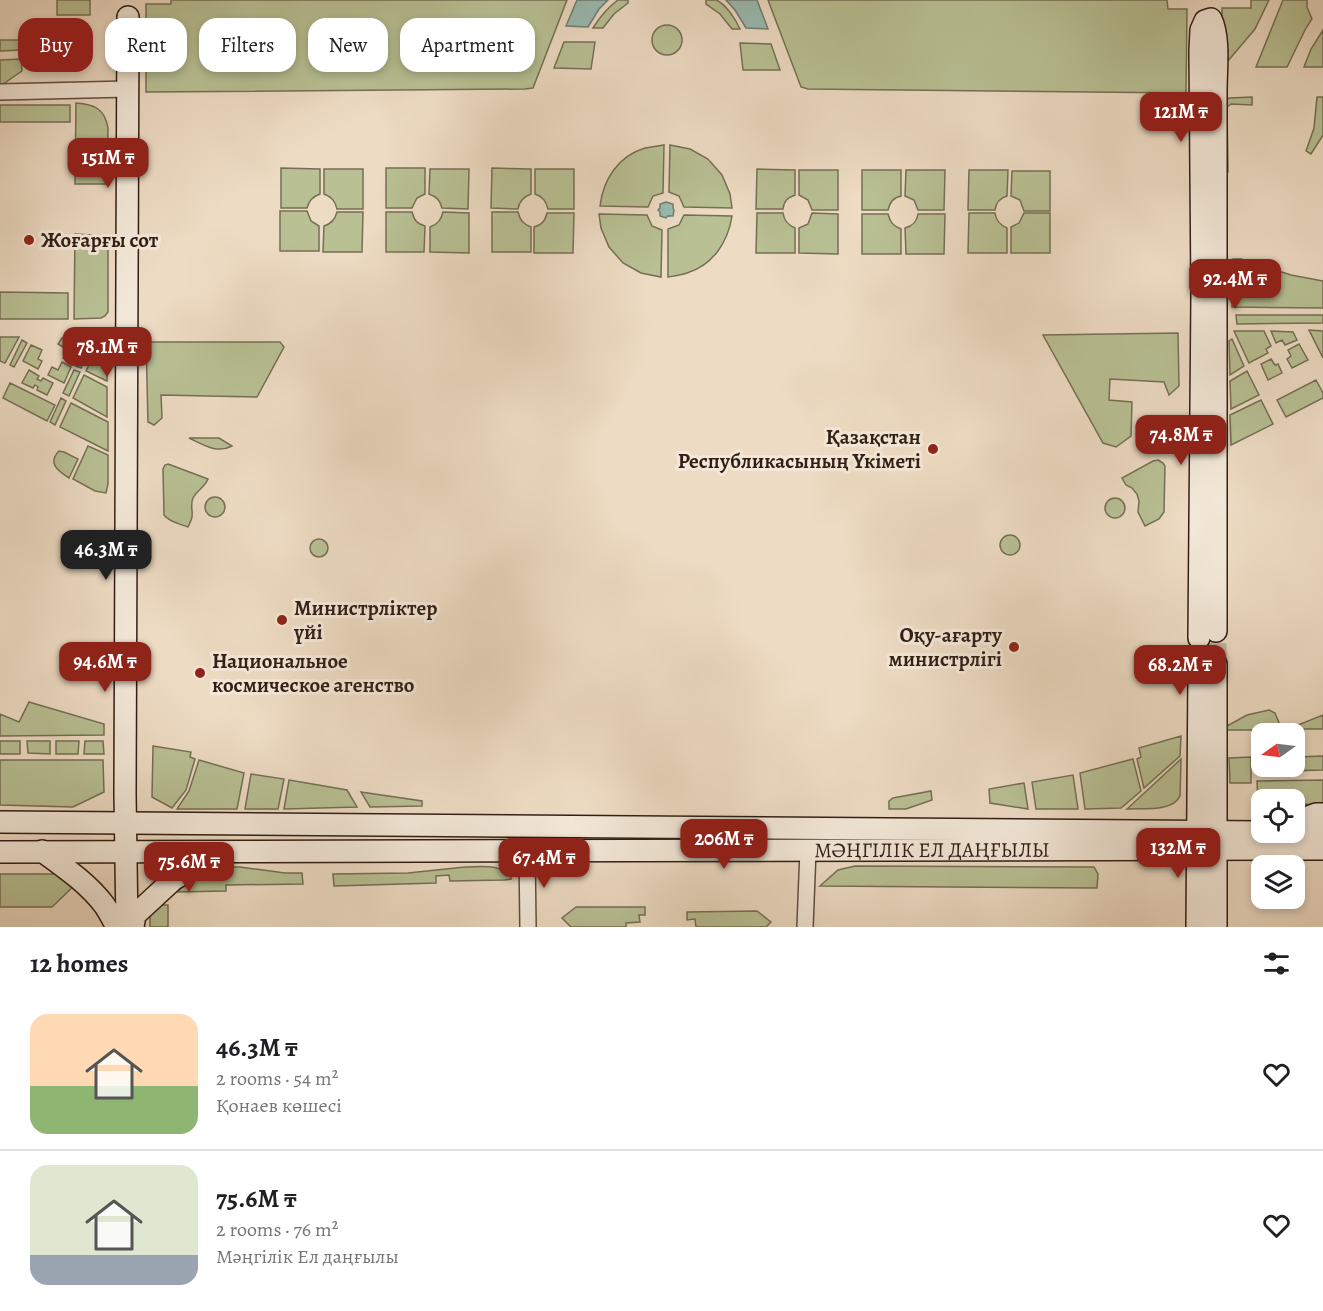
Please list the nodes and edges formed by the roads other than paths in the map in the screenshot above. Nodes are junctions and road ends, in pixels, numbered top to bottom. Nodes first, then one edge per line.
1 (128, 17) dead end
2 (128, 89) junction
3 (0, 93) edge
4 (1208, 634) joint
5 (1208, 667) tunnel mouth
6 (1323, 814) edge
7 (1305, 818) edge
8 (0, 822) edge
9 (124, 823) junction
10 (1305, 832) edge
11 (1323, 832) edge
12 (1207, 841) junction
13 (1251, 841) edge
14 (1265, 843) edge
15 (1276, 843) edge
16 (1323, 849) edge
17 (808, 850) junction
18 (42, 851) junction
19 (125, 851) junction
20 (231, 851) junction
21 (527, 851) junction
22 (0, 852) edge
23 (1323, 864) edge
24 (117, 927) edge
25 (127, 927) edge
26 (133, 927) edge
27 (528, 927) edge
28 (806, 927) edge
29 (1197, 927) edge
30 (1216, 927) edge

1 - 2 main road
2 - 3 street
2 - 9 main road
4 - 4 main road
5 - 12 main road
6 - 7 main road
8 - 9 main road, МӘҢГІЛІК ЕЛ ДАҢҒЫЛЫ
9 - 12 main road, МӘҢГІЛІК ЕЛ ДАҢҒЫЛЫ
9 - 19 main road
10 - 11 main road
12 - 13 main road, МӘҢГІЛІК ЕЛ ДАҢҒЫЛЫ
12 - 17 main road, МӘҢГІЛІК ЕЛ ДАҢҒЫЛЫ
12 - 29 main road
12 - 30 main road
14 - 23 main road
15 - 16 main road, МӘҢГІЛІК ЕЛ ДАҢҒЫЛЫ
17 - 21 main road, МӘҢГІЛІК ЕЛ ДАҢҒЫЛЫ
17 - 28 street
18 - 19 main road, МӘҢГІЛІК ЕЛ ДАҢҒЫЛЫ
18 - 22 main road, МӘҢГІЛІК ЕЛ ДАҢҒЫЛЫ
18 - 24 main road
19 - 20 main road, МӘҢГІЛІК ЕЛ ДАҢҒЫЛЫ
19 - 25 main road
20 - 21 main road, МӘҢГІЛІК ЕЛ ДАҢҒЫЛЫ
20 - 26 main road
21 - 27 street

